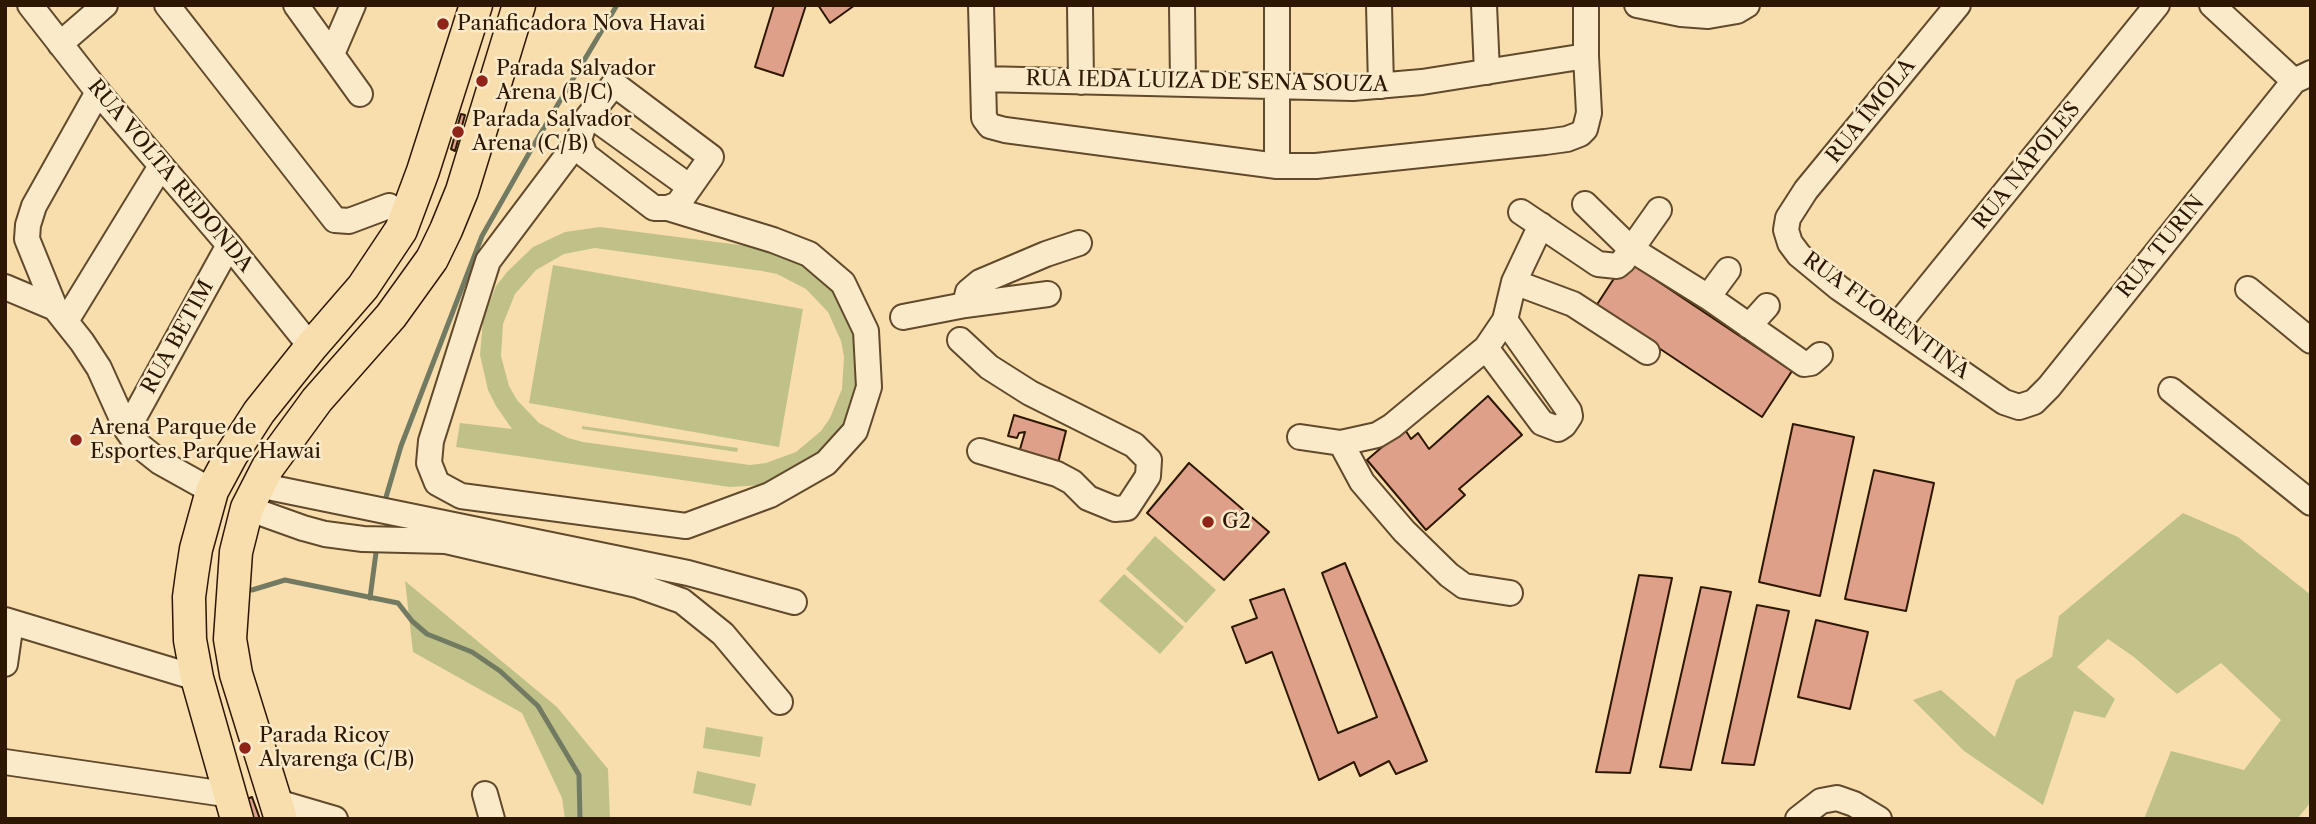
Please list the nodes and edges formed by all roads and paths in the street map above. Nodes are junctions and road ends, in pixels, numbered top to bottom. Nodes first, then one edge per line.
1 (30, 5) edge
2 (105, 5) edge
3 (167, 5) edge
4 (296, 5) edge
5 (353, 5) edge
6 (476, 5) edge
7 (981, 5) edge
8 (1080, 5) edge
9 (1182, 5) edge
10 (1277, 5) edge
11 (1379, 5) edge
12 (1484, 5) edge
13 (1586, 5) edge
14 (1637, 5) edge
15 (1747, 5) edge
16 (1958, 5) edge
17 (2157, 5) edge
18 (2212, 5) edge
19 (514, 9) edge
20 (60, 44) junction
21 (332, 54) junction
22 (1586, 56) junction
23 (1487, 72) junction
24 (2302, 77) edge
25 (983, 79) junction
26 (1081, 82) junction
27 (1183, 84) junction
28 (1381, 86) junction
29 (1276, 87) junction
30 (98, 92) junction
31 (360, 94) dead end
32 (590, 115) junction
33 (579, 141) junction
34 (161, 166) junction
35 (1277, 166) junction
36 (690, 187) junction
37 (1585, 204) dead end
38 (389, 205) dead end
39 (668, 208) junction
40 (1659, 210) dead end
41 (1788, 218) joint
42 (1079, 243) dead end
43 (229, 244) junction
44 (1631, 249) junction
45 (1728, 270) dead end
46 (1514, 282) junction
47 (5, 287) edge
48 (2248, 289) dead end
49 (1048, 294) dead end
50 (1707, 297) junction
51 (965, 305) junction
52 (1767, 306) dead end
53 (61, 314) junction
54 (1505, 320) junction
55 (1749, 326) junction
56 (1896, 327) junction
57 (866, 331) junction
58 (960, 340) dead end
59 (2311, 341) edge
60 (311, 347) junction
61 (1486, 348) junction
62 (1647, 352) dead end
63 (1821, 355) dead end
64 (2171, 390) dead end
65 (2004, 402) joint
66 (127, 430) junction
67 (1300, 437) dead end
68 (1341, 443) junction
69 (980, 451) dead end
70 (212, 491) junction
71 (253, 496) junction
72 (2311, 503) edge
73 (1510, 593) dead end
74 (794, 602) dead end
75 (8, 621) edge
76 (5, 664) edge
77 (197, 678) junction
78 (780, 702) dead end
79 (5, 762) edge
80 (485, 794) dead end
81 (234, 807) edge
82 (279, 810) edge
83 (335, 819) edge
84 (492, 819) edge
85 (1798, 819) edge
86 (1879, 819) edge

1 - 20 street, RUA VOLTA REDONDA
2 - 20 street
3 - 38 street
4 - 21 street
5 - 21 street
6 - 60 main road
7 - 25 street
8 - 26 street
9 - 27 street
10 - 29 street
11 - 28 street
12 - 23 street
13 - 22 street
14 - 15 street
16 - 41 street, RUA ÍMOLA
17 - 56 street, RUA NÁPOLES
18 - 24 street
19 - 71 main road
20 - 30 street, RUA VOLTA REDONDA
21 - 31 street
22 - 23 street, RUA IEDA LUIZA DE SENA SOUZA
22 - 35 street
23 - 28 street, RUA IEDA LUIZA DE SENA SOUZA
24 - 65 street, RUA TURIN
25 - 26 street, RUA IEDA LUIZA DE SENA SOUZA
25 - 35 street
26 - 27 street, RUA IEDA LUIZA DE SENA SOUZA
27 - 29 street, RUA IEDA LUIZA DE SENA SOUZA
28 - 29 street, RUA IEDA LUIZA DE SENA SOUZA
29 - 35 street
30 - 34 street, RUA VOLTA REDONDA
30 - 53 street
32 - 33 street
32 - 36 street
32 - 36 street
33 - 39 street
33 - 57 street
34 - 43 street, RUA VOLTA REDONDA
34 - 53 street
36 - 39 street
37 - 44 street
39 - 57 street
40 - 44 street
41 - 56 street, RUA FLORENTINA
42 - 51 street
43 - 60 street, RUA VOLTA REDONDA
43 - 66 street, RUA BETIM
44 - 46 street
44 - 50 street
45 - 50 street
46 - 54 street
46 - 62 street
47 - 53 street
48 - 59 street
49 - 51 street
50 - 55 street
51 - 57 street
52 - 55 street
53 - 66 street
54 - 61 street
54 - 61 street
55 - 63 street
56 - 65 street, RUA FLORENTINA
58 - 69 street
60 - 70 main road
61 - 68 street
64 - 72 street
66 - 70 street
67 - 68 street
68 - 73 street
70 - 77 main road
71 - 74 street
71 - 78 street
71 - 82 main road
75 - 76 street
75 - 77 street
77 - 81 main road
79 - 81 street
80 - 84 street
82 - 83 street
85 - 86 street

